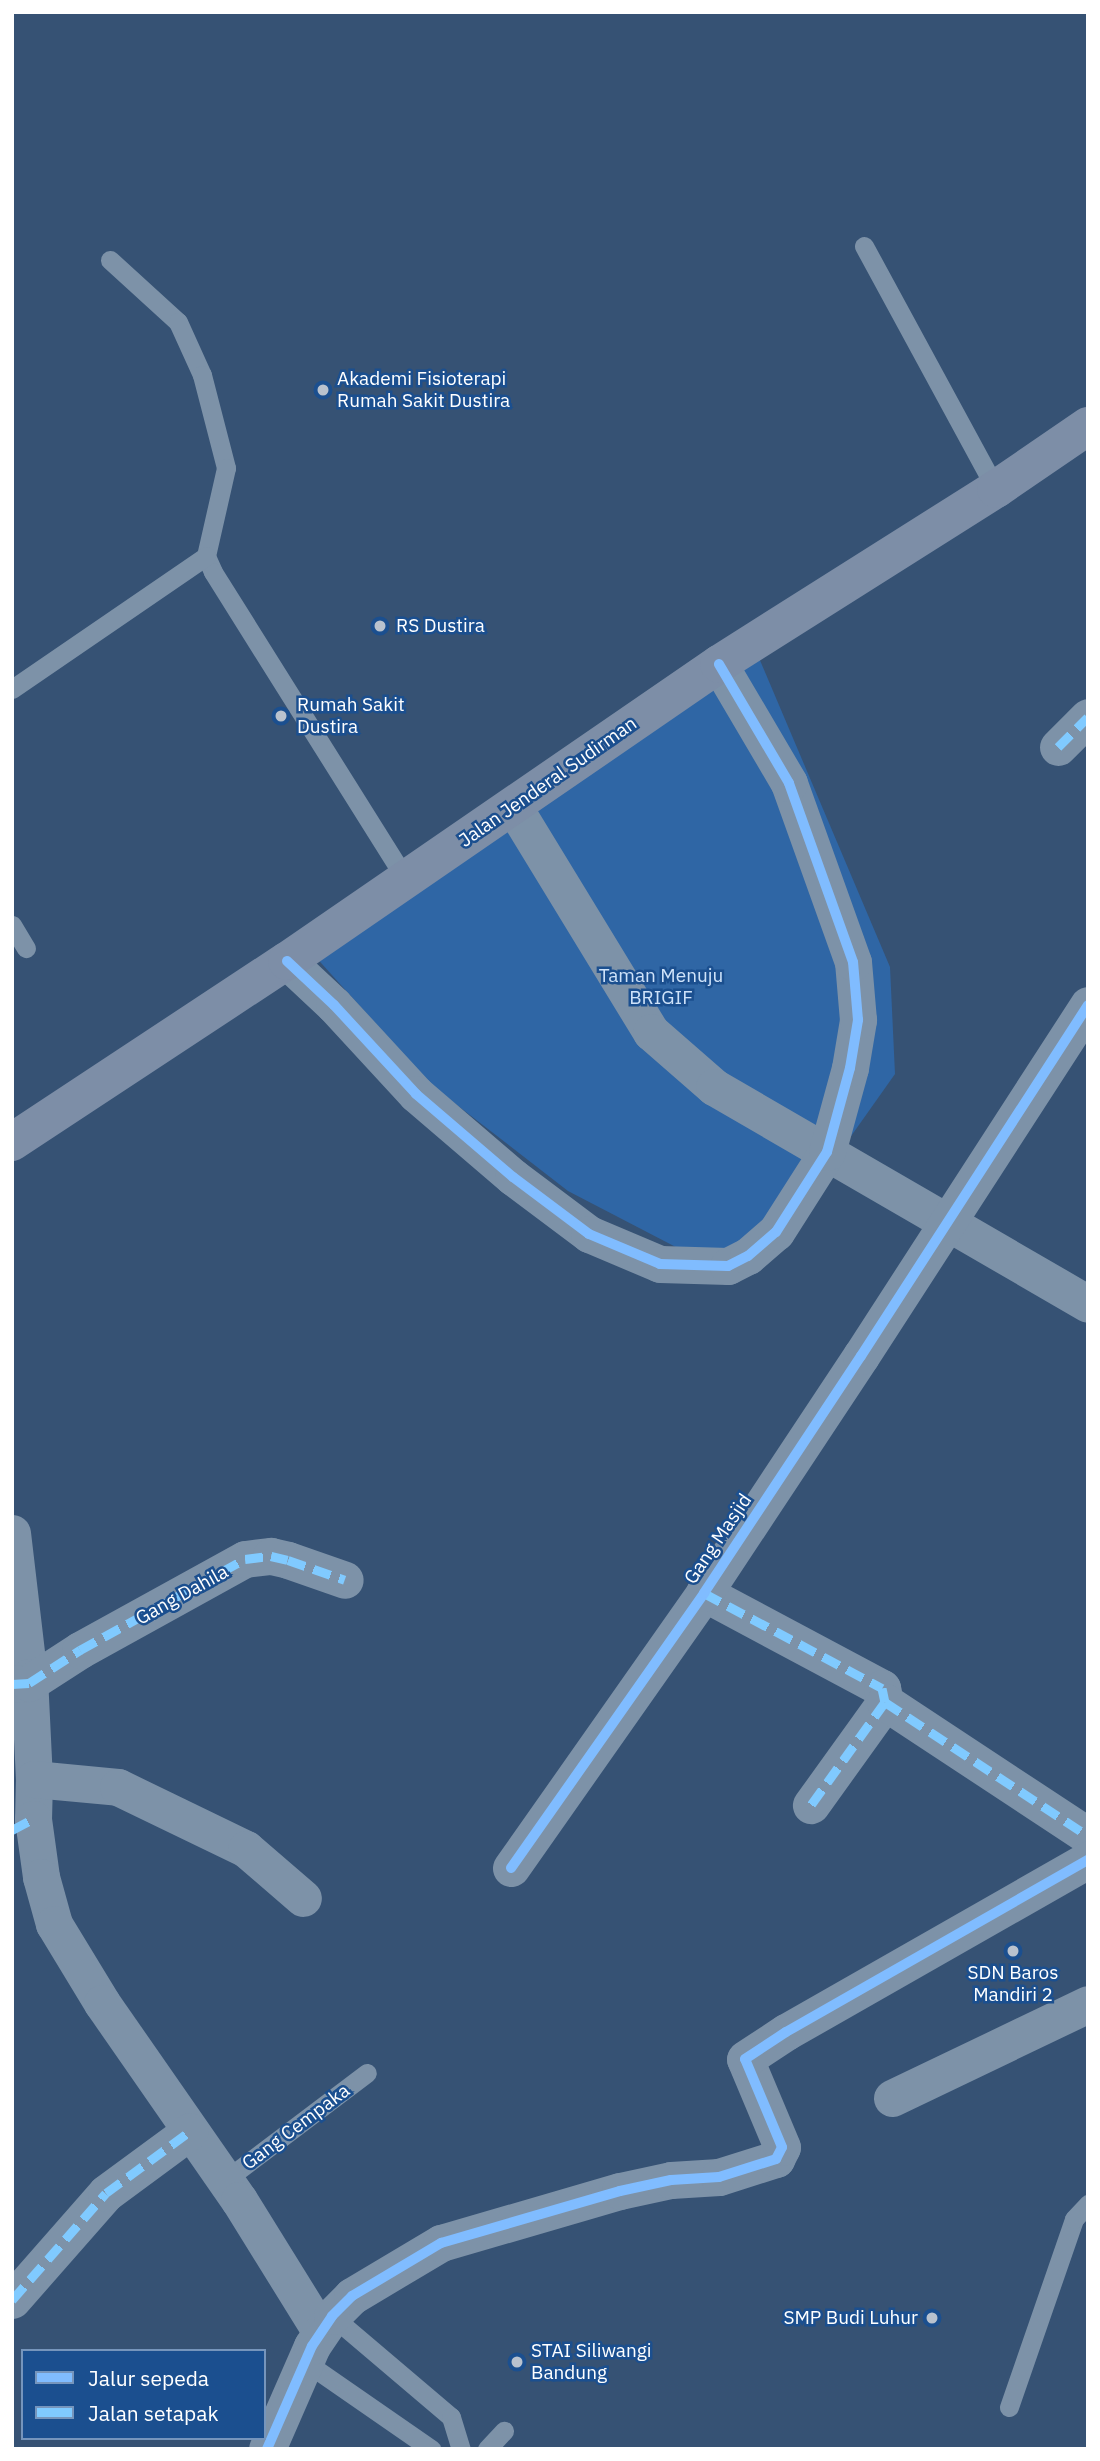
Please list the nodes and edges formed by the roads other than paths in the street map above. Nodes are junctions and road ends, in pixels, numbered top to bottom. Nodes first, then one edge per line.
1 (864, 246) dead end
2 (110, 260) dead end
3 (1088, 426) edge
4 (996, 489) junction
5 (206, 556) junction
6 (719, 664) junction
7 (12, 689) edge
8 (1088, 717) edge
9 (1058, 747) dead end
10 (513, 806) junction
11 (406, 880) junction
12 (12, 925) edge
13 (26, 948) dead end
14 (287, 961) junction
15 (1088, 1005) edge
16 (12, 1142) edge
17 (827, 1152) junction
18 (946, 1224) junction
19 (1088, 1304) edge
20 (12, 1534) edge
21 (345, 1580) dead end
22 (704, 1593) junction
23 (21, 1683) edge
24 (884, 1702) junction
25 (34, 1779) junction
26 (811, 1805) dead end
27 (22, 1824) edge
28 (1088, 1836) edge
29 (1088, 1860) edge
30 (511, 1868) dead end
31 (303, 1898) dead end
32 (1088, 2004) edge
33 (368, 2073) dead end
34 (892, 2098) dead end
35 (191, 2131) junction
36 (224, 2181) junction
37 (1088, 2204) edge
38 (12, 2300) edge
39 (319, 2336) junction
40 (1009, 2407) dead end
41 (451, 2417) junction
42 (504, 2431) dead end
43 (267, 2449) edge
44 (430, 2449) edge
45 (461, 2449) edge
46 (487, 2449) edge

1 - 4 lane
2 - 5 lane
3 - 4 main road, Jalan Jenderal Sudirman
4 - 6 main road, Jalan Jenderal Sudirman
5 - 7 lane
5 - 11 lane
6 - 10 main road, Jalan Jenderal Sudirman
6 - 17 street
8 - 9 street
10 - 11 main road, Jalan Jenderal Sudirman
10 - 17 street
11 - 14 main road, Jalan Jenderal Sudirman
12 - 13 lane
14 - 16 main road, Jalan Jenderal Sudirman
14 - 17 street
15 - 18 street, Gang Masjid
17 - 18 street
18 - 19 street
18 - 22 street, Gang Masjid
20 - 23 street
21 - 23 street, Gang Dahila
22 - 24 street
22 - 30 street, Gang Masjid
23 - 25 street
24 - 26 street
24 - 28 street
25 - 27 street
25 - 31 street
27 - 35 street
29 - 39 street
32 - 34 street
33 - 36 lane, Gang Cempaka
35 - 36 street
35 - 38 street
36 - 39 street
37 - 40 lane
39 - 41 lane
39 - 43 street
39 - 44 lane
41 - 44 lane
41 - 45 lane
42 - 46 lane

